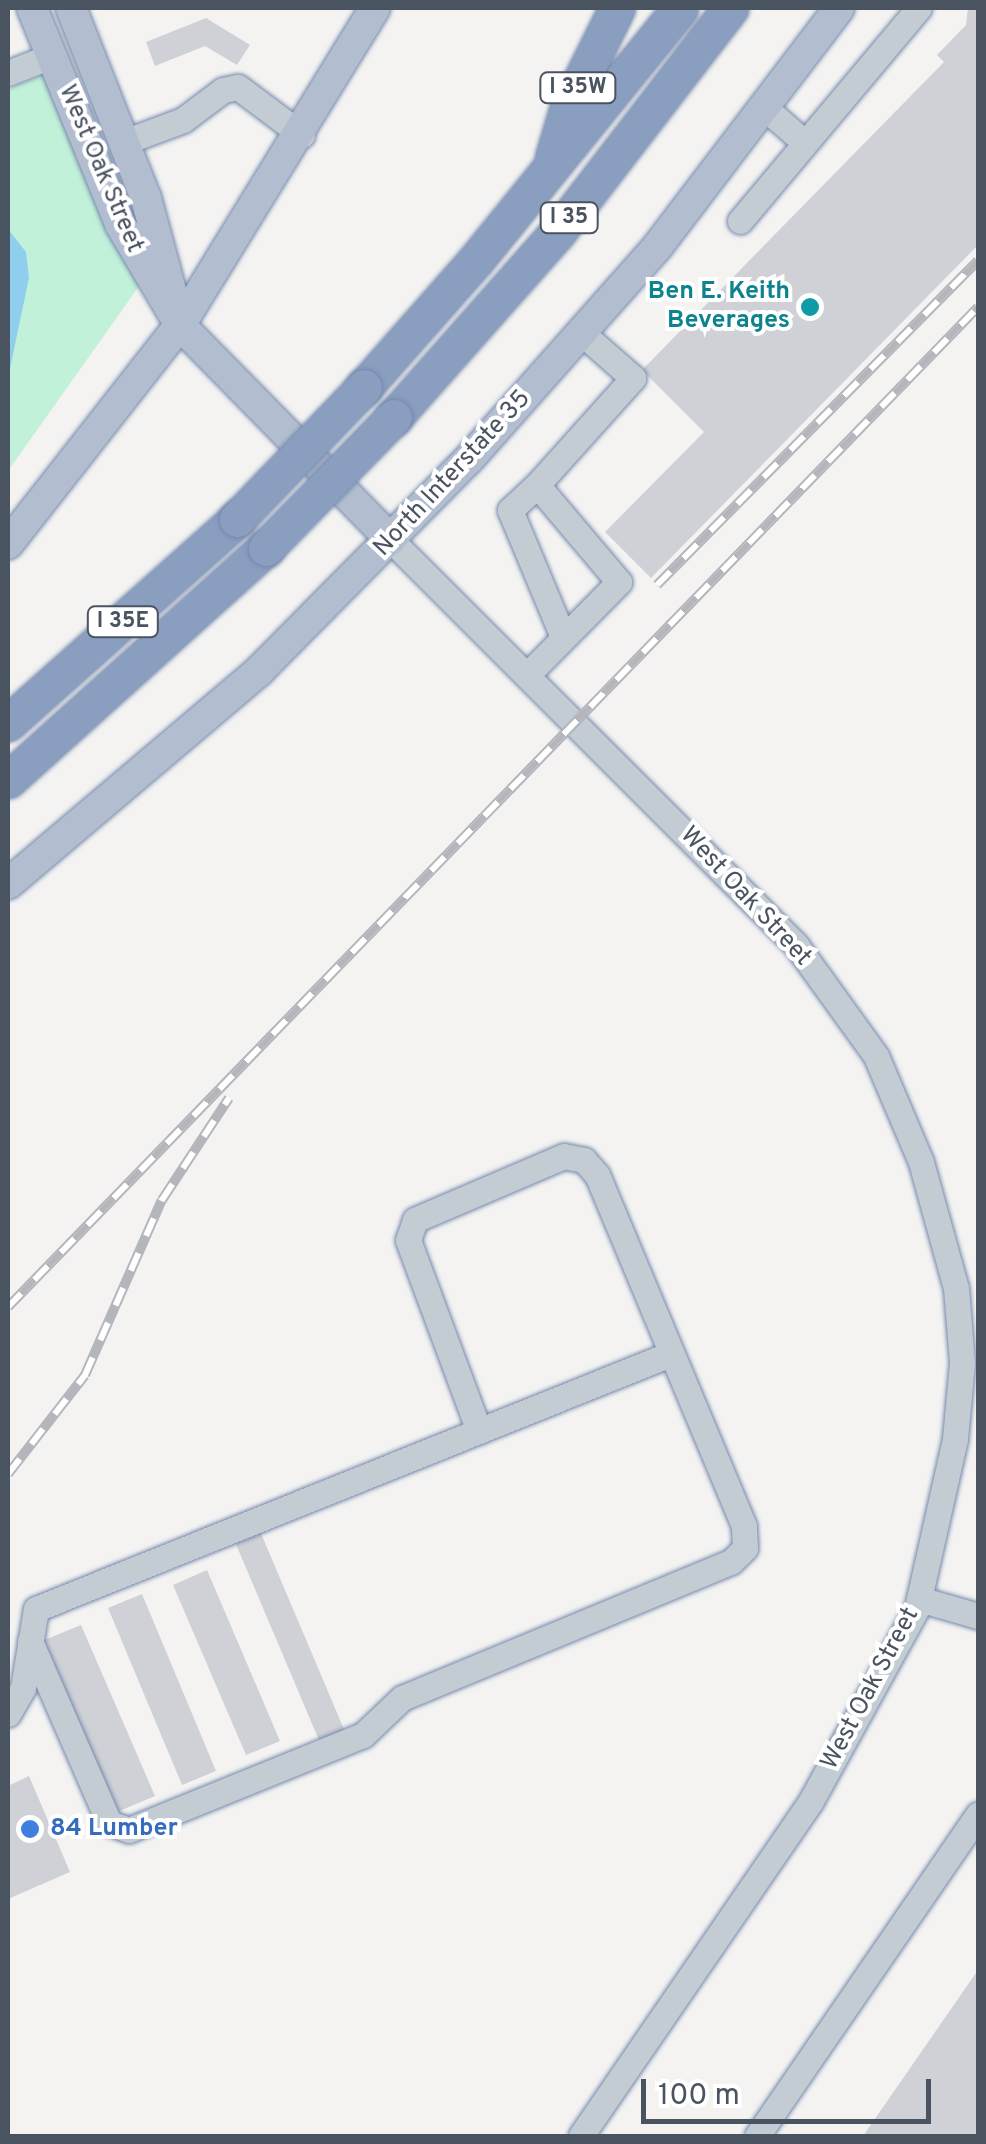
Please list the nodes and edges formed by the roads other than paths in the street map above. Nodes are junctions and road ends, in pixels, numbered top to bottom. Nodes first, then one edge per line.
1 (32, 8) edge
2 (71, 8) edge
3 (375, 8) edge
4 (617, 8) edge
5 (680, 8) edge
6 (730, 8) edge
7 (840, 8) edge
8 (919, 8) edge
9 (52, 56) junction
10 (8, 73) edge
11 (765, 108) junction
12 (302, 135) junction
13 (124, 142) junction
14 (804, 142) junction
15 (91, 154) junction
16 (548, 173) junction
17 (740, 220) dead end
18 (180, 324) junction
19 (582, 333) junction
20 (537, 484) junction
21 (391, 540) junction
22 (8, 544) edge
23 (564, 637) junction
24 (527, 675) junction
25 (8, 723) edge
26 (8, 780) edge
27 (8, 884) edge
28 (668, 1355) junction
29 (970, 1363) edge
30 (479, 1431) junction
31 (919, 1599) junction
32 (978, 1616) edge
33 (30, 1641) junction
34 (8, 1714) edge
35 (978, 1815) edge
36 (581, 2136) edge
37 (757, 2136) edge

1 - 9 main road, West Oak Street
2 - 13 main road, West Oak Street
3 - 12 main road
4 - 16 highway, I 35W
5 - 16 highway, I 35E
6 - 26 highway, I 35, bridge
7 - 11 main road, North Interstate 35
8 - 14 street
9 - 10 street
9 - 15 main road, West Oak Street
11 - 14 street
11 - 19 main road, North Interstate 35
12 - 13 street
12 - 18 main road
13 - 15 main road
13 - 18 main road, West Oak Street
14 - 17 street
15 - 18 main road, West Oak Street
16 - 25 highway, I 35E, bridge
18 - 21 main road, West Oak Street
18 - 22 main road
19 - 20 street
19 - 21 main road, North Interstate 35
20 - 23 street
20 - 23 street
21 - 24 street, West Oak Street
21 - 27 main road, North Interstate 35
23 - 24 street
24 - 29 street, West Oak Street
28 - 30 street
28 - 30 street
28 - 33 street
29 - 31 street, West Oak Street
30 - 33 street
31 - 32 street
31 - 36 street, West Oak Street
33 - 34 street
35 - 37 street

